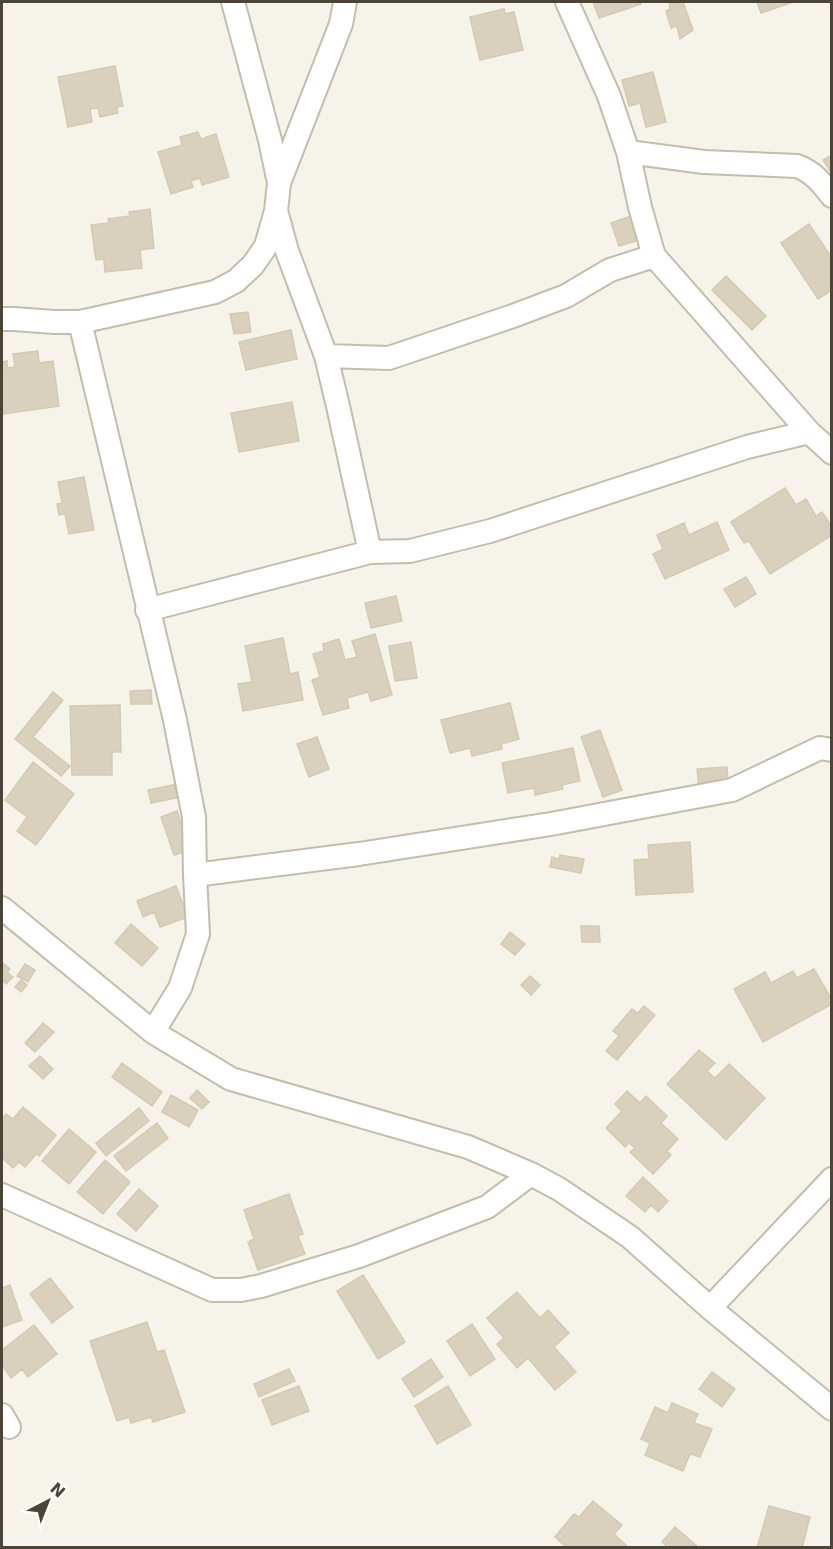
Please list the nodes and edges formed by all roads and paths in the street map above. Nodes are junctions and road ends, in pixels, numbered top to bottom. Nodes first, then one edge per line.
1 (233, 2) edge
2 (345, 2) edge
3 (567, 2) edge
4 (628, 152) junction
5 (279, 183) junction
6 (831, 195) edge
7 (276, 211) junction
8 (654, 256) junction
9 (2, 319) edge
10 (80, 322) junction
11 (326, 356) junction
12 (809, 432) junction
13 (831, 453) edge
14 (370, 552) junction
15 (147, 610) junction
16 (831, 750) edge
17 (195, 875) junction
18 (2, 908) edge
19 (153, 1032) junction
20 (531, 1174) junction
21 (831, 1179) edge
22 (2, 1195) edge
23 (710, 1308) junction
24 (831, 1409) edge

1 - 5 street
2 - 5 street
3 - 4 street
4 - 6 street
4 - 8 street
5 - 7 street
7 - 10 street
7 - 11 street
8 - 11 street
8 - 12 street
9 - 10 street
10 - 15 street
11 - 14 street
12 - 13 street
12 - 14 street
14 - 15 street
15 - 17 street
16 - 17 street
17 - 19 street
18 - 19 street
19 - 20 street
20 - 22 street
20 - 23 street
21 - 23 street
23 - 24 street

